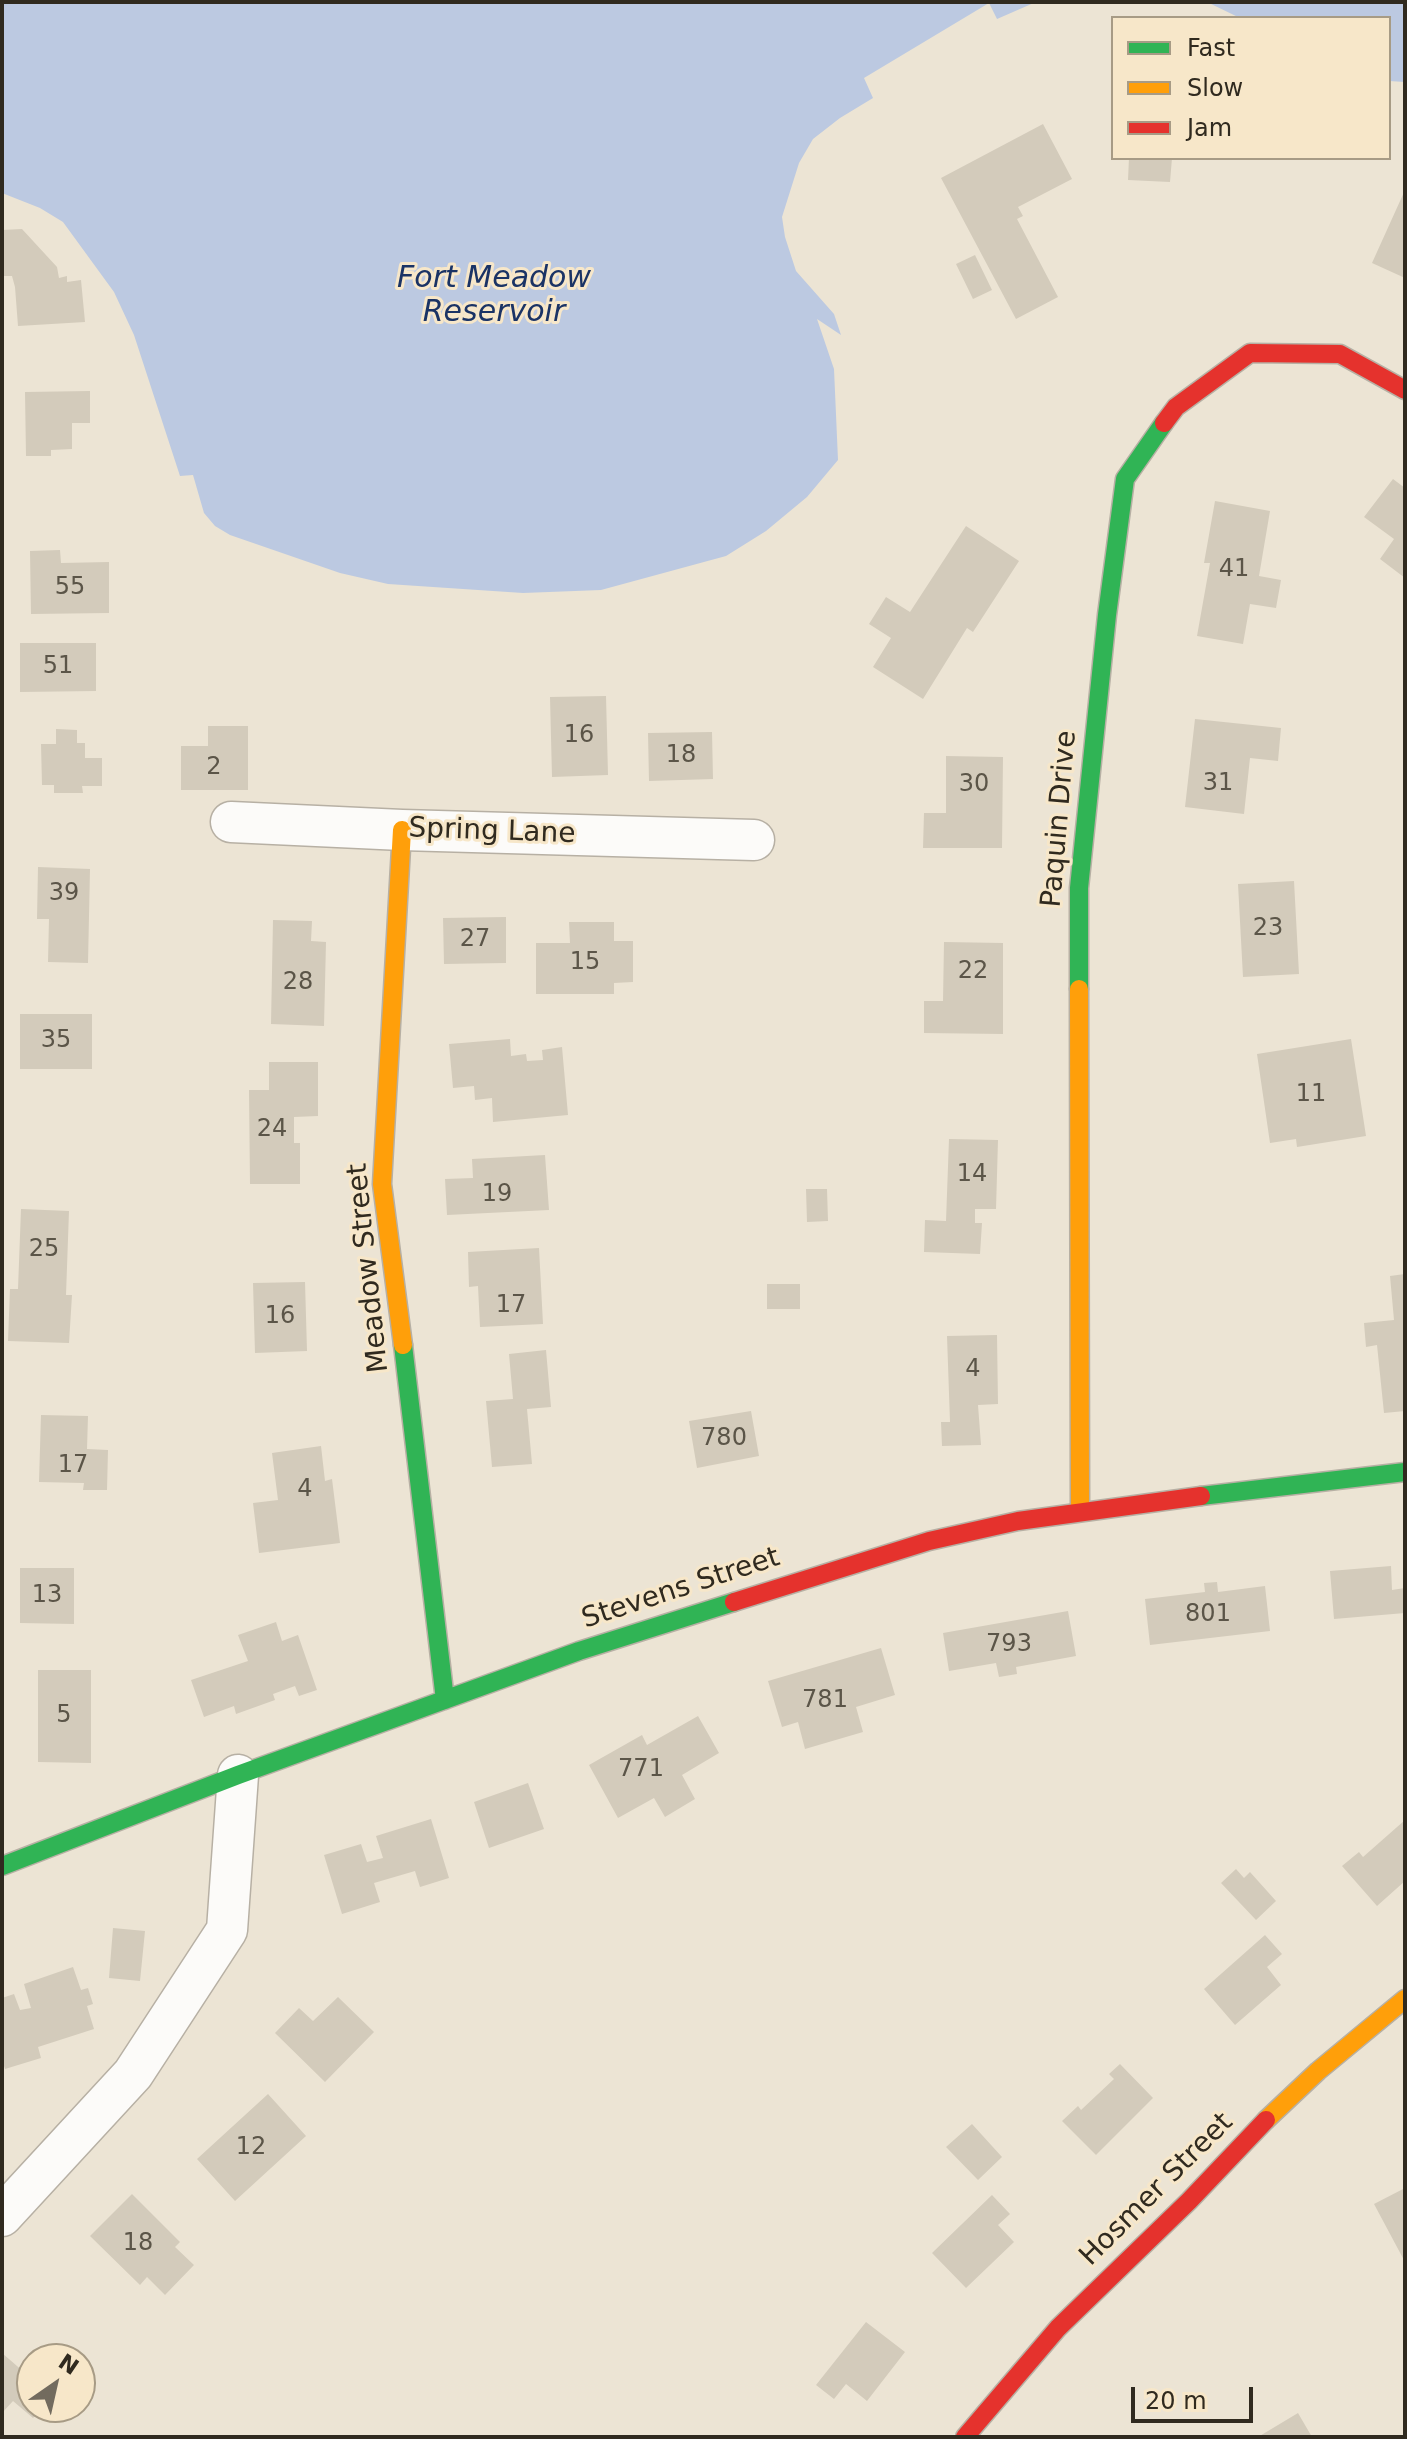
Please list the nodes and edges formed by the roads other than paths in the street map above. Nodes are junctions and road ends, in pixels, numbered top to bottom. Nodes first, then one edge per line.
1 (1405, 390) edge
2 (231, 822) dead end
3 (402, 830) junction
4 (754, 840) dead end
5 (1405, 1472) edge
6 (1080, 1511) junction
7 (445, 1700) junction
8 (238, 1775) junction
9 (2, 1866) edge
10 (1405, 1999) edge
11 (2, 2216) edge
12 (965, 2437) edge

1 - 6 street, Paquin Drive
2 - 3 street, Spring Lane
3 - 4 street, Spring Lane
3 - 7 street, Meadow Street
5 - 6 street, Stevens Street
6 - 7 street, Stevens Street
7 - 8 street, Stevens Street
8 - 9 street, Stevens Street
8 - 11 street
10 - 12 street, Hosmer Street

